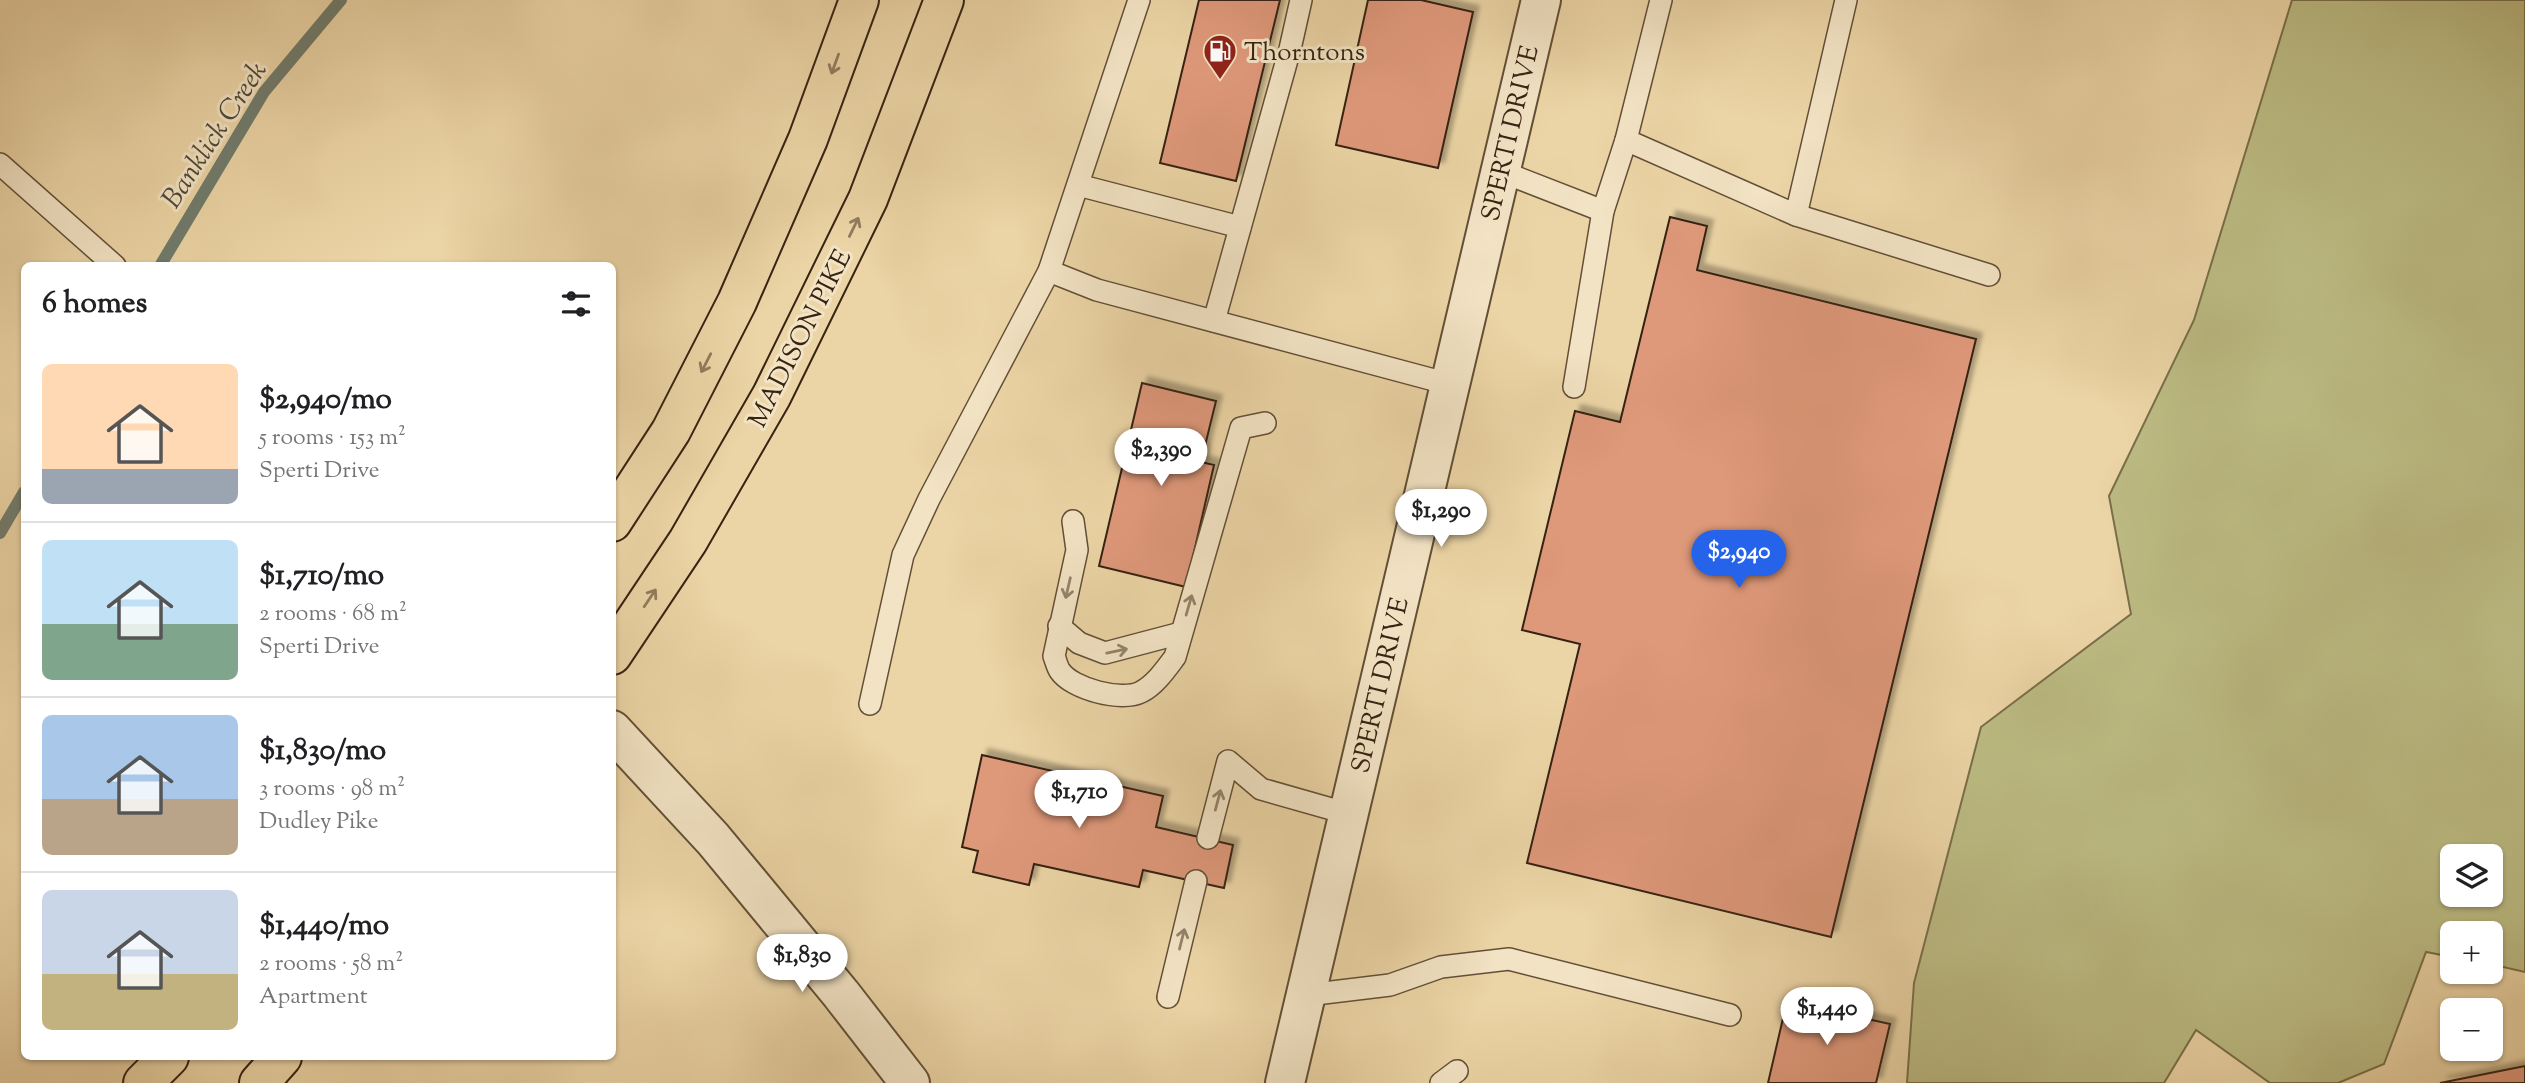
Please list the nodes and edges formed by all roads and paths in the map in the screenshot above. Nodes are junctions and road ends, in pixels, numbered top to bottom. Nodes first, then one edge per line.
1 (859, 0) edge
2 (944, 0) edge
3 (1139, 0) edge
4 (1300, 0) edge
5 (1541, 0) edge
6 (1661, 0) edge
7 (1846, 0) edge
8 (1626, 140) junction
9 (0, 164) edge
10 (1500, 171) junction
11 (1078, 184) junction
12 (1603, 211) junction
13 (1796, 215) junction
14 (1240, 227) junction
15 (110, 262) edge
16 (1049, 271) junction
17 (1989, 275) dead end
18 (1214, 321) junction
19 (1450, 384) junction
20 (1574, 387) dead end
21 (1265, 423) dead end
22 (616, 516) edge
23 (1073, 521) dead end
24 (1059, 626) junction
25 (1181, 633) junction
26 (616, 648) edge
27 (870, 704) dead end
28 (616, 734) edge
29 (1349, 814) junction
30 (1208, 838) dead end
31 (1196, 881) dead end
32 (1307, 995) junction
33 (1168, 997) dead end
34 (1731, 1015) dead end
35 (166, 1060) edge
36 (279, 1060) edge
37 (902, 1080) edge
38 (144, 1083) edge
39 (259, 1083) edge
40 (1285, 1083) edge

1 -> 22 main road
26 -> 2 main road, MADISON PIKE
3 - 11 lane
4 - 14 lane
5 - 10 street, SPERTI DRIVE
6 - 8 lane
7 - 13 lane
8 - 12 lane
8 - 13 lane
9 - 15 lane
10 - 12 lane
10 - 19 street, SPERTI DRIVE
11 - 14 lane
11 - 16 lane
12 - 20 lane
13 - 17 lane
14 - 18 lane
16 - 18 lane
16 - 27 lane
18 - 19 lane
19 - 29 street, SPERTI DRIVE
25 -> 21 lane
23 -> 24 lane
24 -> 25 lane
24 - 25 lane
28 - 37 street
30 -> 29 lane
29 - 32 street, SPERTI DRIVE
33 -> 31 lane
32 - 34 lane
32 - 40 street, SPERTI DRIVE
35 - 38 main road
36 - 39 main road

